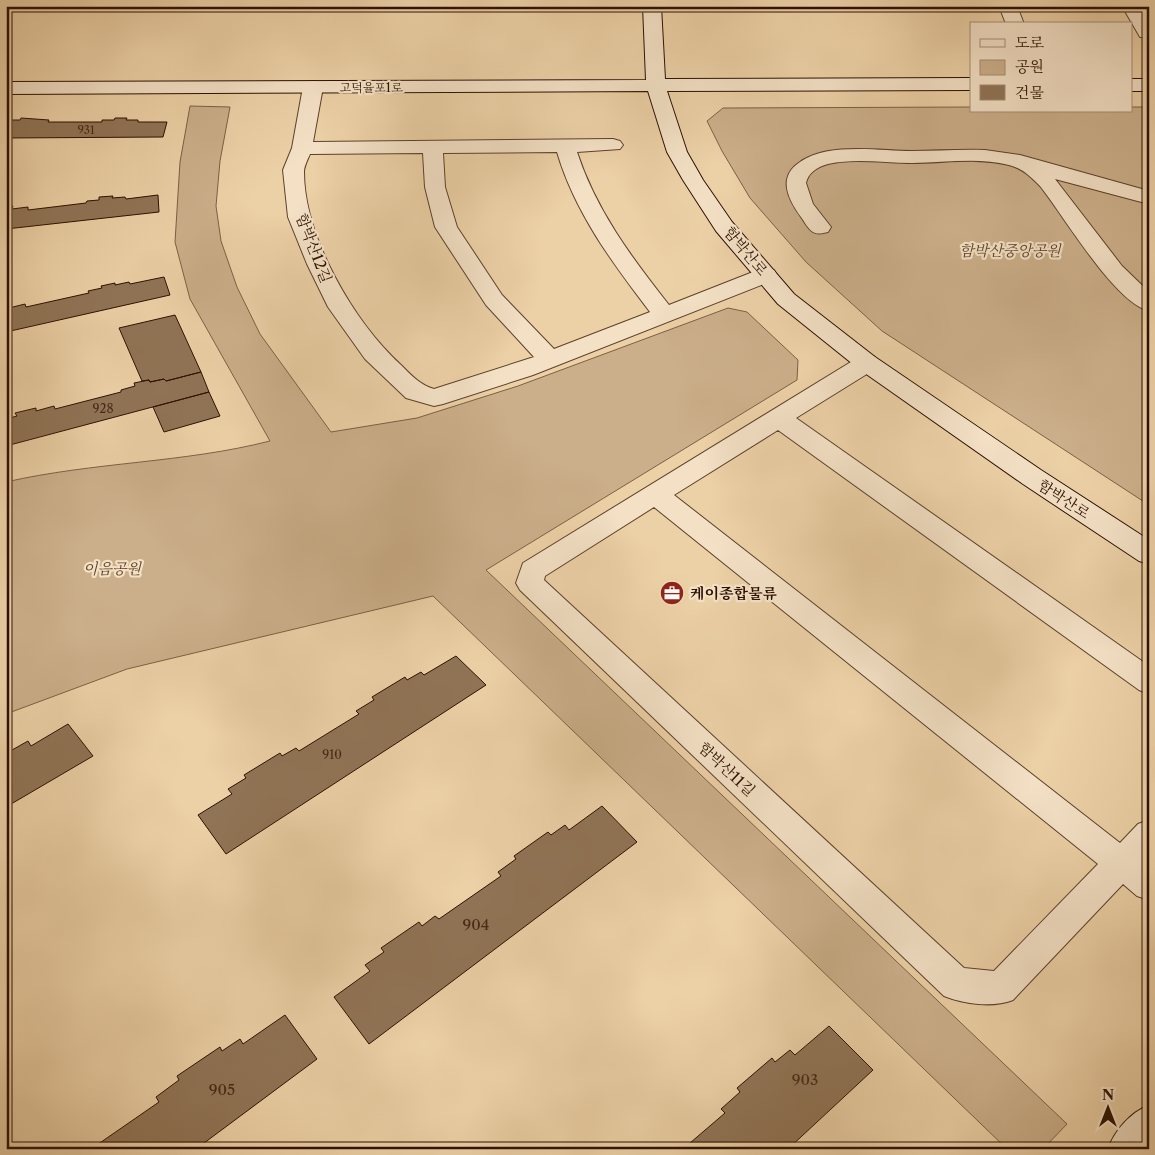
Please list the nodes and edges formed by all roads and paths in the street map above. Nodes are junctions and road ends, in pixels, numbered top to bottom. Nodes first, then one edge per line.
1 (652, 6) edge
2 (1008, 6) edge
3 (1131, 6) edge
4 (1014, 22) edge
5 (1142, 33) edge
6 (970, 84) edge
7 (1132, 85) edge
8 (1149, 85) edge
9 (656, 86) junction
10 (313, 87) junction
11 (6, 88) edge
12 (613, 145) dead end
13 (565, 146) junction
14 (433, 147) junction
15 (302, 148) junction
16 (1024, 163) junction
17 (1149, 198) edge
18 (820, 227) dead end
19 (766, 275) junction
20 (1149, 304) edge
21 (663, 314) junction
22 (550, 358) junction
23 (867, 363) junction
24 (778, 418) junction
25 (655, 494) junction
26 (1149, 554) edge
27 (1149, 682) edge
28 (1149, 834) edge
29 (1120, 864) junction
30 (1149, 885) edge
31 (1149, 1123) edge
32 (1126, 1149) edge

1 - 9 street
2 - 4 street
3 - 5 street
6 - 9 street
7 - 8 street
9 - 10 street, 고덕율포1로
9 - 19 street, 함박산로
10 - 11 street, 고덕율포1로
10 - 15 street, 함박산12길
12 - 13 street
13 - 14 street
13 - 21 street
14 - 15 street
14 - 22 street
15 - 22 street, 함박산12길
16 - 17 street
16 - 18 street
16 - 20 street
19 - 21 street, 함박산12길
19 - 23 street, 함박산로
21 - 22 street, 함박산12길
23 - 24 street, 함박산11길
23 - 26 street, 함박산로
24 - 25 street, 함박산11길
24 - 27 street
25 - 29 street
25 - 29 street, 함박산11길
28 - 29 street, 함박산11길
29 - 30 street
31 - 32 street

